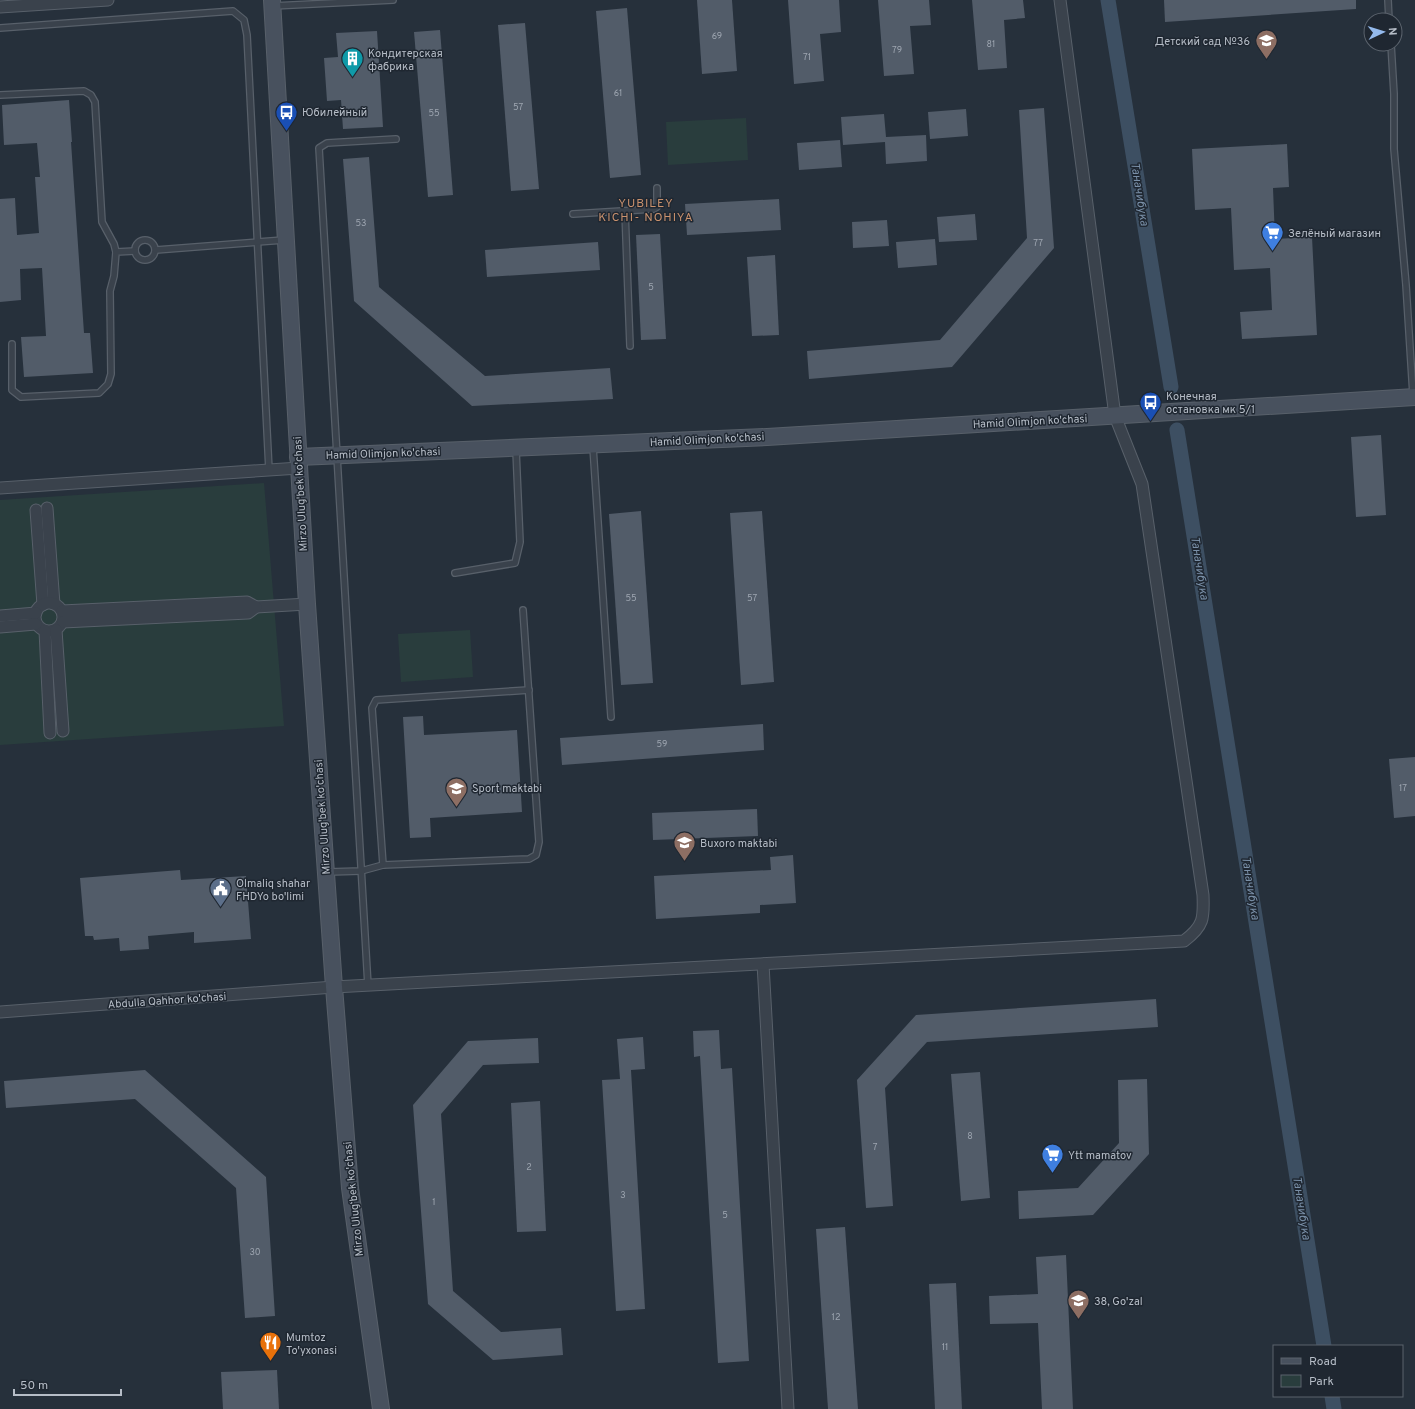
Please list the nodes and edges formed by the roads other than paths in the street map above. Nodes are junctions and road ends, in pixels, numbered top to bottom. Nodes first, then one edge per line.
1 (108, 0) edge
2 (393, 0) edge
3 (1060, 0) edge
4 (1388, 0) edge
5 (272, 3) edge
6 (0, 7) edge
7 (1389, 12) edge
8 (0, 28) edge
9 (1391, 52) edge
10 (0, 95) edge
11 (396, 139) dead end
12 (657, 188) dead end
13 (625, 211) junction
14 (573, 214) dead end
15 (286, 240) junction
16 (258, 242) junction
17 (156, 250) junction
18 (135, 251) junction
19 (116, 252) junction
20 (12, 344) dead end
21 (630, 346) dead end
22 (1414, 398) edge
23 (1115, 416) junction
24 (593, 444) junction
25 (516, 448) junction
26 (336, 455) junction
27 (299, 463) junction
28 (269, 470) junction
29 (0, 488) edge
30 (41, 509) dead end
31 (455, 573) dead end
32 (307, 604) junction
33 (523, 610) dead end
34 (0, 616) edge
35 (49, 618) junction
36 (0, 627) edge
37 (529, 690) junction
38 (611, 717) dead end
39 (63, 731) dead end
40 (50, 732) dead end
41 (383, 865) junction
42 (361, 871) junction
43 (326, 872) junction
44 (763, 964) junction
45 (368, 986) junction
46 (334, 988) junction
47 (0, 1012) edge
48 (381, 1409) edge
49 (788, 1409) edge

1 - 6 street
2 - 5 lane
3 - 23 street, Abdulla Qahhor ko'chasi
4 - 7 lane
5 - 15 main road, Mirzo Ulug'bek ko'chasi
8 - 16 lane
9 - 22 lane
10 - 19 lane
11 - 26 lane
12 - 13 lane
13 - 14 lane
13 - 21 lane
15 - 16 lane
15 - 27 main road, Mirzo Ulug'bek ko'chasi
16 - 17 lane
16 - 28 lane
17 - 18 lane
17 - 18 lane
18 - 19 lane
19 - 20 lane
22 - 23 main road, Hamid Olimjon ko'chasi
23 - 24 main road, Hamid Olimjon ko'chasi
23 - 44 street, Abdulla Qahhor ko'chasi
24 - 25 main road, Hamid Olimjon ko'chasi
24 - 38 lane
25 - 26 main road, Hamid Olimjon ko'chasi
25 - 31 lane
26 - 27 main road, Hamid Olimjon ko'chasi
26 - 42 lane
27 - 28 street
27 - 32 main road, Mirzo Ulug'bek ko'chasi
28 - 29 street
30 - 35 street
32 - 35 street
32 - 43 main road, Mirzo Ulug'bek ko'chasi
33 - 37 lane
34 - 35 street
35 - 36 street
35 - 39 street
35 - 40 street
37 - 41 lane
37 - 41 lane
41 - 42 lane
42 - 43 lane
42 - 45 lane
43 - 46 main road, Mirzo Ulug'bek ko'chasi
44 - 45 street, Abdulla Qahhor ko'chasi
44 - 49 street
45 - 46 street, Abdulla Qahhor ko'chasi
46 - 47 street, Abdulla Qahhor ko'chasi
46 - 48 main road, Mirzo Ulug‘bek ko'chasi

